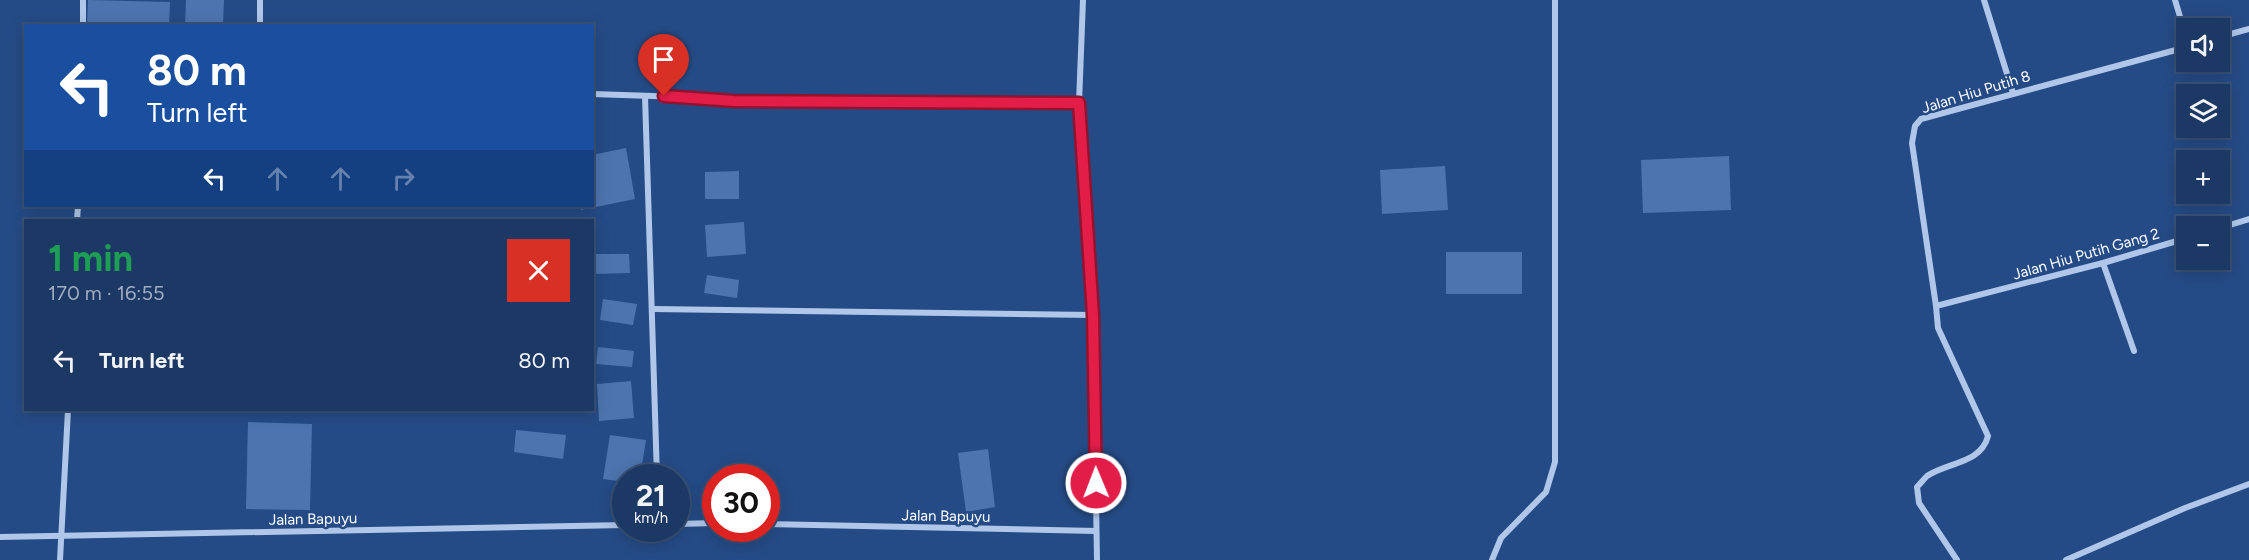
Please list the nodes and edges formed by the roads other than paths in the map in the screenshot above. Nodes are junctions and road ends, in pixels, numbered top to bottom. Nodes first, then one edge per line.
1 (83, 0) edge
2 (260, 0) edge
3 (1083, 0) edge
4 (1555, 0) edge
5 (1984, 0) edge
6 (2175, 0) edge
7 (2180, 18) edge
8 (83, 24) edge
9 (260, 24) edge
10 (2249, 29) edge
11 (2230, 34) edge
12 (2176, 50) edge
13 (2013, 93) junction
14 (594, 94) edge
15 (645, 96) junction
16 (1079, 103) junction
17 (2249, 219) edge
18 (2230, 225) edge
19 (2176, 241) edge
20 (2103, 263) junction
21 (1936, 306) junction
22 (652, 309) junction
23 (1093, 315) junction
24 (2134, 351) dead end
25 (68, 411) edge
26 (657, 464) edge
27 (2249, 484) edge
28 (780, 524) edge
29 (612, 525) edge
30 (1096, 531) junction
31 (59, 536) junction
32 (0, 537) edge
33 (60, 560) edge
34 (1097, 560) edge
35 (1492, 560) edge
36 (1957, 560) edge
37 (2066, 560) edge

1 - 8 street
2 - 9 street
3 - 16 street
4 - 35 street
5 - 13 street
6 - 7 street
10 - 11 street
12 - 13 street, Jalan Hiu Putih 8
13 - 21 street, Jalan Hiu Putih 8
14 - 15 street
15 - 16 street
15 - 22 street
16 - 23 street
17 - 18 street
19 - 20 street, Jalan Hiu Putih Gang 2
20 - 21 street, Jalan Hiu Putih Gang 2
20 - 24 street
21 - 36 street, Jalan Hiu Putih 8
22 - 23 street
22 - 26 street
23 - 30 street
25 - 31 street
27 - 37 street
28 - 30 street, Jalan Bapuyu
29 - 31 street, Jalan Bapuyu
30 - 34 street
31 - 32 street, Jalan Bapuyu
31 - 33 street

